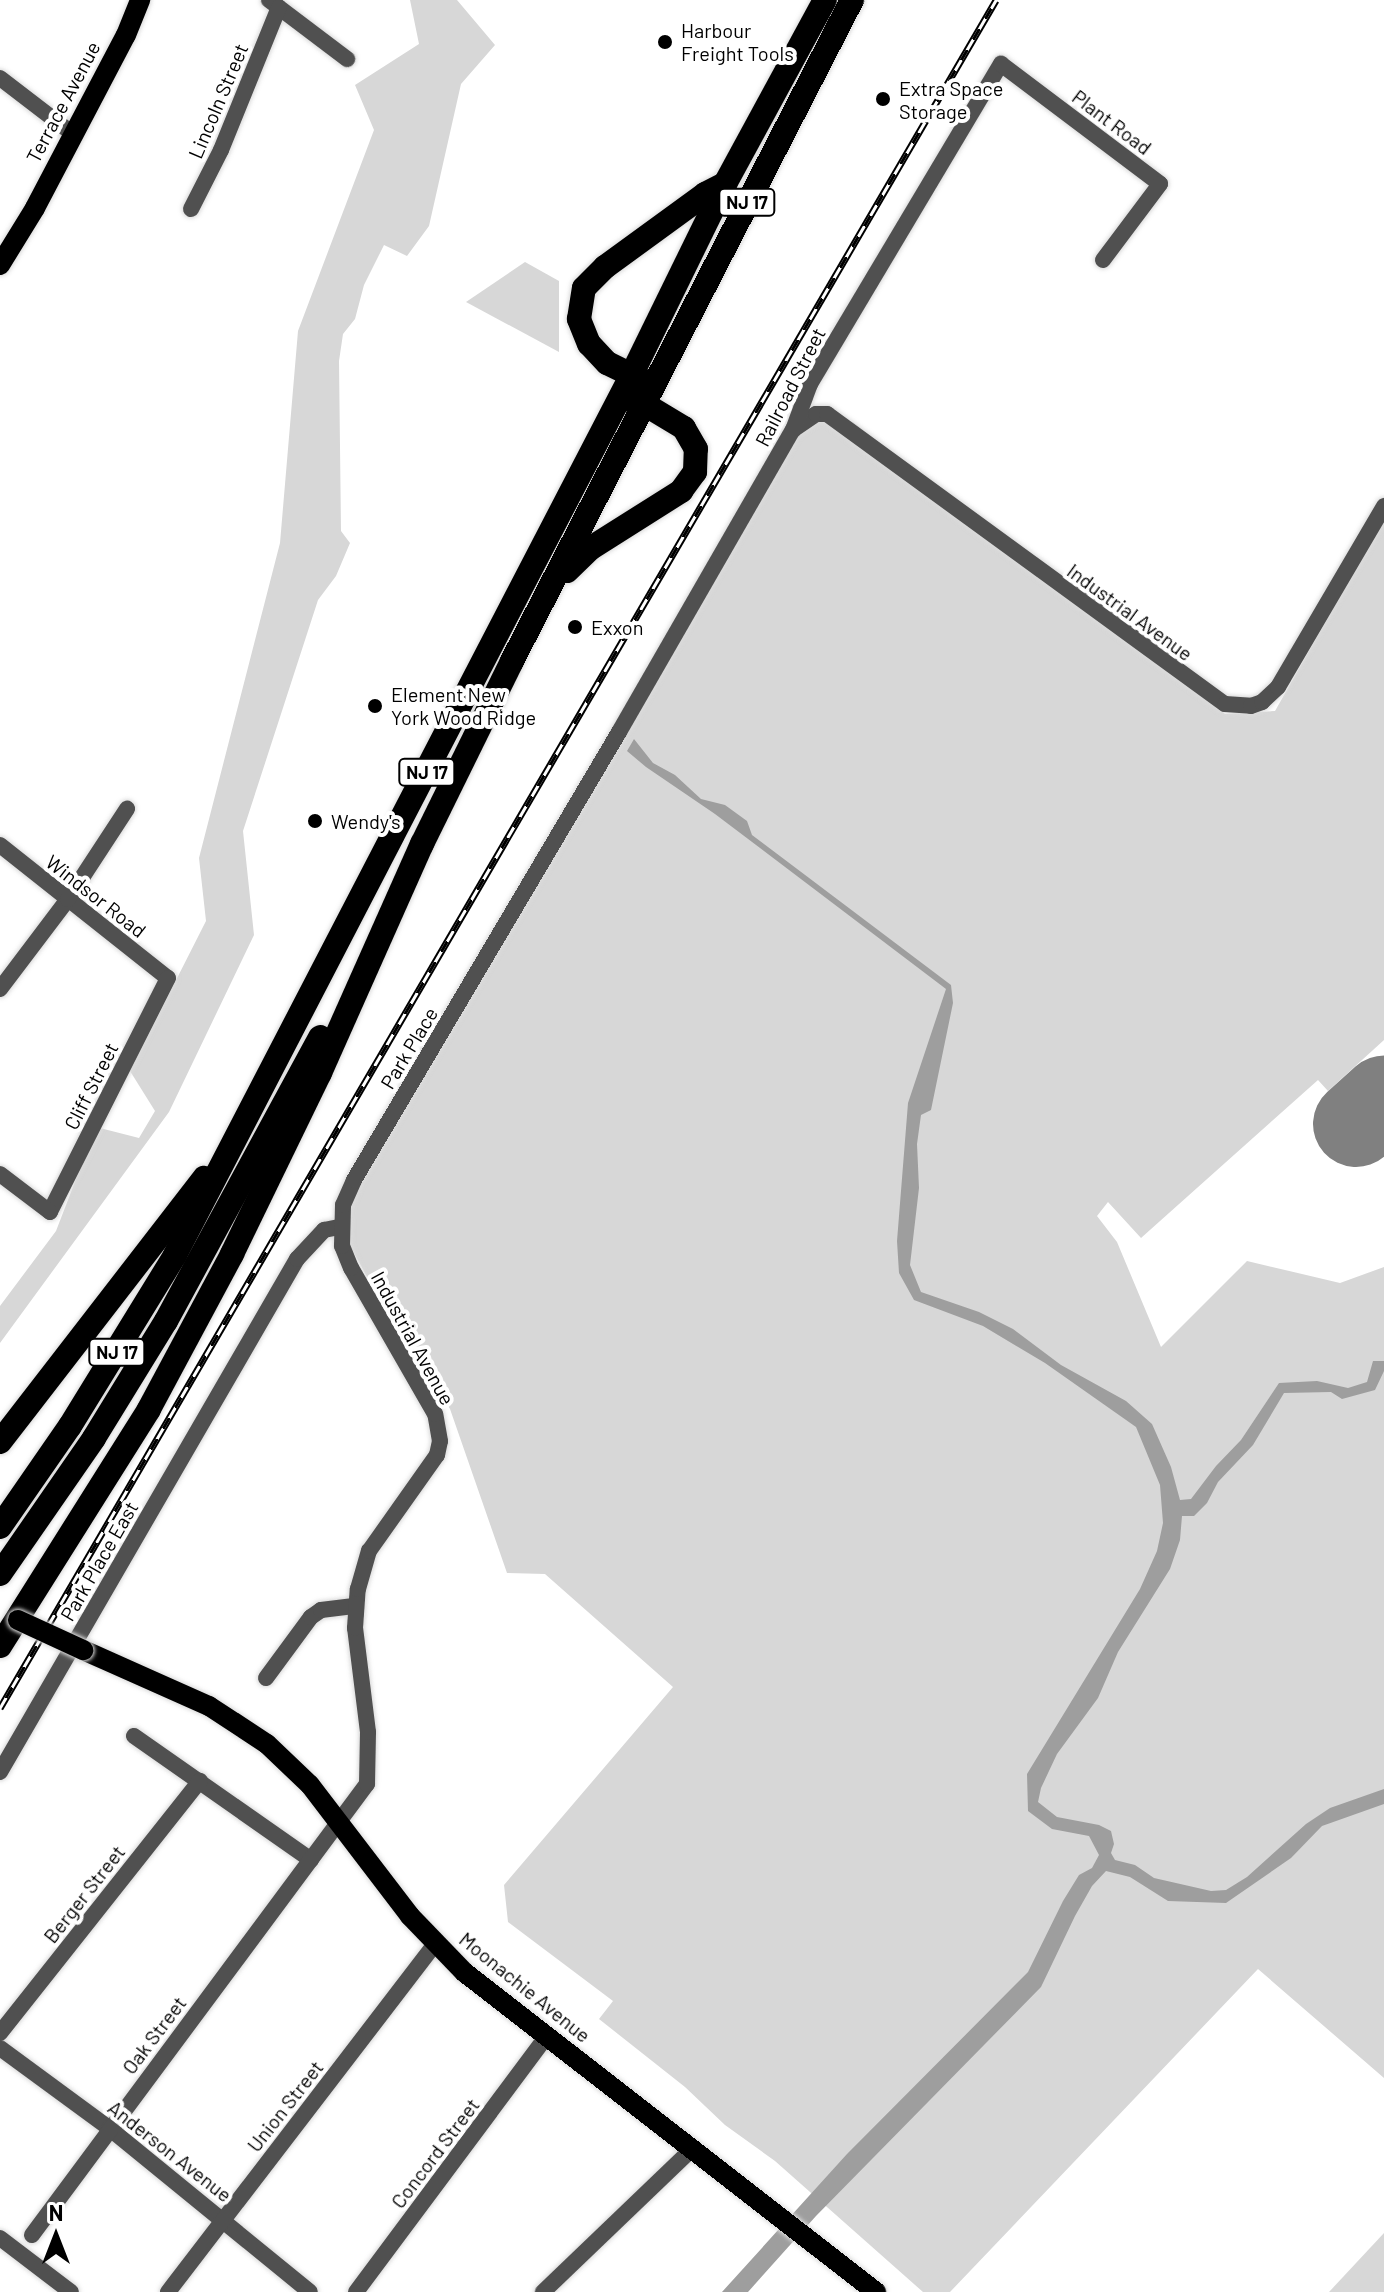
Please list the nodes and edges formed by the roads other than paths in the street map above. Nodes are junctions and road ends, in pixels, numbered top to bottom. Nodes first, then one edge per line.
1 (140, 0) edge
2 (825, 0) edge
3 (852, 0) edge
4 (274, 4) edge
5 (347, 59) dead end
6 (0, 78) edge
7 (1040, 93) joint
8 (73, 134) junction
9 (725, 184) junction
10 (191, 209) dead end
11 (2, 259) edge
12 (1103, 260) dead end
13 (643, 388) junction
14 (793, 430) junction
15 (1384, 506) edge
16 (554, 584) junction
17 (619, 732) joint
18 (127, 809) dead end
19 (422, 844) junction
20 (0, 845) edge
21 (68, 899) junction
22 (168, 978) joint
23 (0, 989) edge
24 (219, 1167) junction
25 (0, 1174) edge
26 (340, 1227) junction
27 (0, 1442) edge
28 (0, 1527) edge
29 (0, 1574) edge
30 (356, 1606) junction
31 (9, 1616) edge
32 (0, 1646) edge
33 (266, 1678) dead end
34 (134, 1736) dead end
35 (0, 1772) edge
36 (200, 1781) junction
37 (341, 1822) junction
38 (311, 1860) junction
39 (435, 1944) junction
40 (0, 2033) edge
41 (546, 2037) junction
42 (0, 2048) edge
43 (109, 2128) junction
44 (691, 2150) junction
45 (224, 2219) junction
46 (32, 2235) dead end
47 (0, 2238) edge
48 (71, 2292) edge
49 (168, 2292) edge
50 (310, 2292) edge
51 (356, 2292) edge
52 (543, 2292) edge
53 (876, 2292) edge

1 - 8 main road, Terrace Avenue
2 - 9 highway, NJ 17
3 - 13 highway, NJ 17
4 - 5 street
4 - 10 street, Lincoln Street
6 - 8 street
7 - 12 street, Plant Road
7 - 14 street, Railroad Street
8 - 11 main road, Terrace Avenue
9 - 13 highway, NJ 17
9 - 13 highway
13 - 16 highway, NJ 17
13 - 16 highway
13 - 24 highway, NJ 17
14 - 15 street, Industrial Avenue
14 - 17 street, Railroad Street
16 - 19 highway, NJ 17
17 - 26 street, Park Place
18 - 21 street
19 - 29 highway, NJ 17
19 - 31 highway
20 - 21 street, Windsor Road
21 - 22 street, Windsor Road
21 - 23 street
22 - 25 street, Cliff Street
24 - 27 highway
24 - 28 highway, NJ 17
26 - 30 street, Industrial Avenue
26 - 35 street, Park Place East
30 - 33 street
30 - 37 street, Industrial Avenue
31 - 32 highway
31 - 37 main road, Moonachie Avenue, bridge
34 - 36 street
36 - 38 street
36 - 40 street, Berger Street
37 - 38 street, Oak Street
37 - 39 main road, Moonachie Avenue
38 - 43 street, Oak Street
39 - 41 main road, Moonachie Avenue
39 - 45 street, Union Street
41 - 44 main road, Moonachie Avenue
41 - 51 street, Concord Street
42 - 43 street, Anderson Avenue
43 - 45 street, Anderson Avenue
43 - 46 street, Oak Street
44 - 52 street
44 - 53 main road, Moonachie Avenue
45 - 49 street, Union Street
45 - 50 street, Anderson Avenue
47 - 48 street

